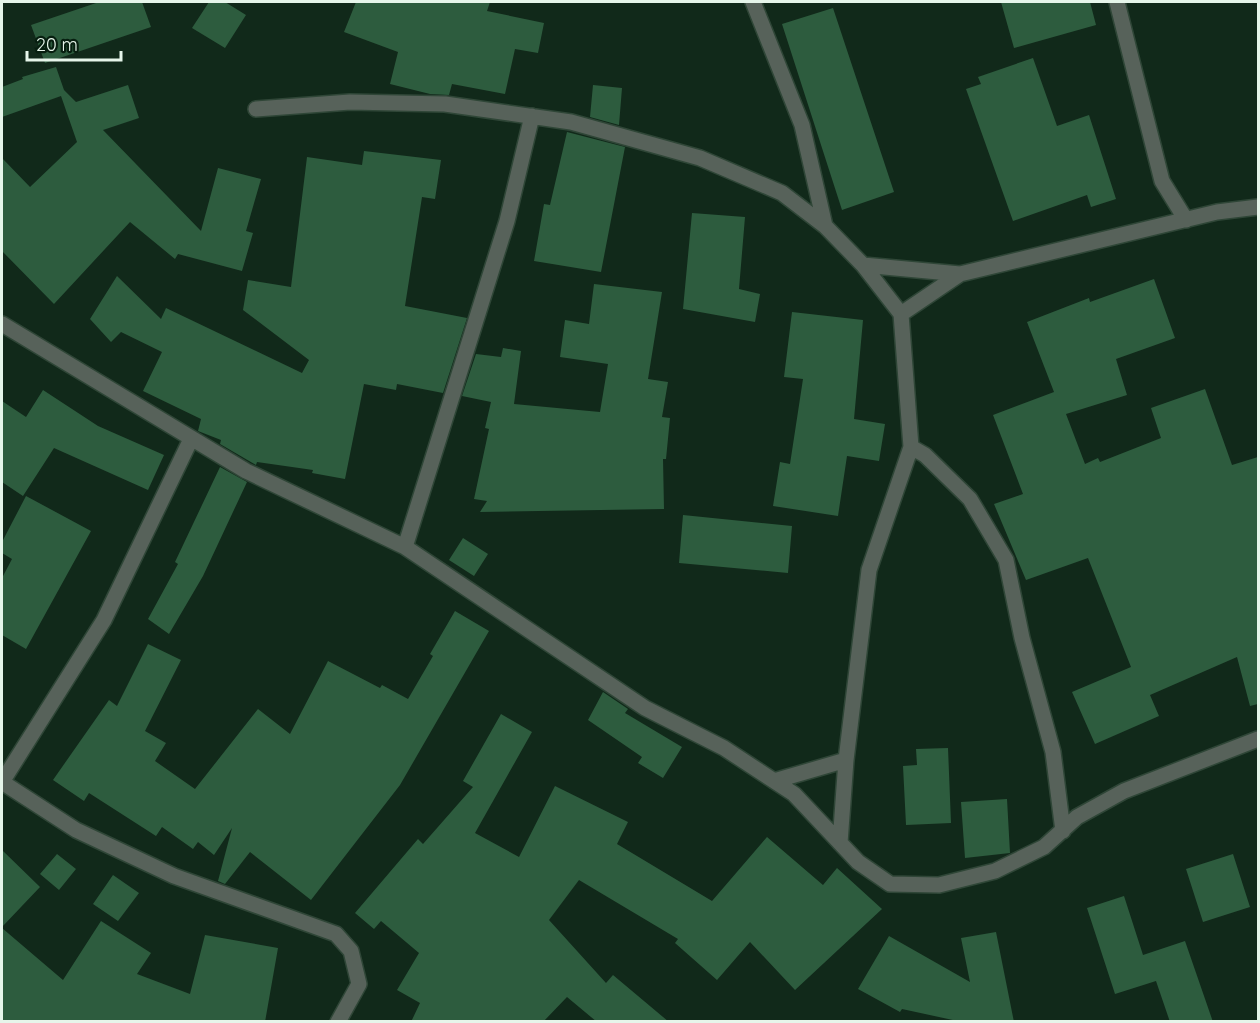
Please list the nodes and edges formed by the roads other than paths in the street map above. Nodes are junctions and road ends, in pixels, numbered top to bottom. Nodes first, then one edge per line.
1 (753, 2) edge
2 (1117, 2) edge
3 (256, 109) dead end
4 (532, 116) junction
5 (1258, 207) edge
6 (1186, 220) junction
7 (825, 226) junction
8 (863, 265) junction
9 (960, 274) junction
10 (901, 314) junction
11 (2, 324) edge
12 (191, 439) junction
13 (911, 447) junction
14 (405, 547) junction
15 (1258, 739) edge
16 (846, 760) junction
17 (774, 781) junction
18 (2, 782) edge
19 (1063, 831) junction
20 (840, 843) junction
21 (338, 1022) edge

1 - 7 street
2 - 6 street
3 - 4 street
4 - 7 street
4 - 14 street
5 - 6 street
6 - 9 street
7 - 8 street
8 - 9 street
8 - 10 street
9 - 10 street
10 - 13 street
11 - 12 street
12 - 14 street
12 - 18 street
13 - 16 street
13 - 19 street
14 - 17 street
15 - 19 street
16 - 17 street
16 - 20 street
17 - 20 street
18 - 21 street
19 - 20 street

